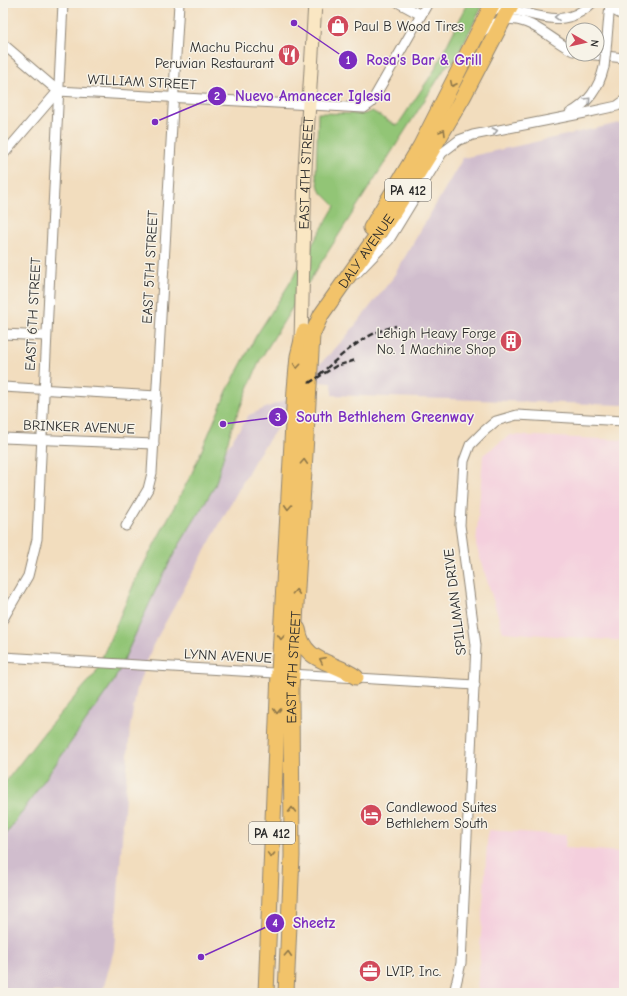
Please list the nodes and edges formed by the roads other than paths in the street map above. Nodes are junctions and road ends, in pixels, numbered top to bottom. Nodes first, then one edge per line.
1 (63, 3) edge
2 (179, 3) edge
3 (315, 3) edge
4 (399, 3) edge
5 (428, 3) edge
6 (592, 3) edge
7 (511, 5) edge
8 (610, 6) edge
9 (491, 7) edge
10 (421, 15) junction
11 (624, 16) edge
12 (503, 21) junction
13 (475, 38) junction
14 (3, 44) edge
15 (565, 46) edge
16 (605, 56) edge
17 (624, 58) edge
18 (58, 92) junction
19 (174, 98) junction
20 (624, 102) edge
21 (309, 106) junction
22 (557, 118) junction
23 (3, 155) edge
24 (336, 293) junction
25 (3, 334) edge
26 (46, 336) junction
27 (305, 349) junction
28 (3, 387) edge
29 (44, 390) junction
30 (301, 393) junction
31 (157, 396) junction
32 (624, 421) edge
33 (3, 438) edge
34 (42, 439) junction
35 (154, 444) junction
36 (126, 526) dead end
37 (295, 615) junction
38 (3, 619) edge
39 (3, 658) edge
40 (285, 673) junction
41 (356, 677) junction
42 (475, 685) junction
43 (266, 993) edge
44 (286, 993) edge
45 (454, 993) edge

1 - 18 street, EAST 6TH STREET
2 - 19 street, EAST 5TH STREET
3 - 21 main road, EAST 4TH STREET
4 - 10 street
5 - 10 street
6 -> 7 street
7 - 9 street
7 - 12 highway, DALY AVENUE / PA 412
8 - 11 street
22 -> 8 street, bridge
9 - 13 highway, DALY AVENUE / PA 412
10 - 21 street, WILLIAM STREET
12 - 13 street
12 - 15 street
24 -> 12 highway, DALY AVENUE / PA 412
13 -> 27 highway, DALY AVENUE / PA 412
14 - 18 street
16 - 17 street
18 - 19 street, WILLIAM STREET
18 - 23 street
18 - 26 street, EAST 6TH STREET
19 - 21 street, WILLIAM STREET
19 - 31 street, EAST 5TH STREET
20 - 22 street
21 - 27 main road, EAST 4TH STREET
24 -> 22 street
24 - 27 highway, DALY AVENUE / PA 412
25 - 26 street
26 - 29 street, EAST 6TH STREET
27 - 30 highway, EAST 4TH STREET / PA 412
27 -> 30 highway, EAST 4TH STREET / PA 412
28 - 29 street
29 - 31 street
29 - 34 street, EAST 6TH STREET
37 -> 30 highway, EAST 4TH STREET / PA 412
30 -> 40 highway, EAST 4TH STREET / PA 412
31 - 35 street, EAST 5TH STREET
32 - 42 street, SPILLMAN DRIVE
33 - 34 street, BRINKER AVENUE
34 - 35 street, BRINKER AVENUE
34 - 38 street, EAST 6TH STREET
35 - 36 street, EAST 5TH STREET
37 - 40 highway, EAST 4TH STREET / PA 412
41 -> 37 highway
39 - 40 street, LYNN AVENUE
40 - 41 street, LYNN AVENUE
40 -> 43 highway, EAST 4TH STREET / PA 412
44 -> 40 highway, EAST 4TH STREET / PA 412
41 - 42 street, LYNN AVENUE
42 - 45 street, SPILLMAN DRIVE

